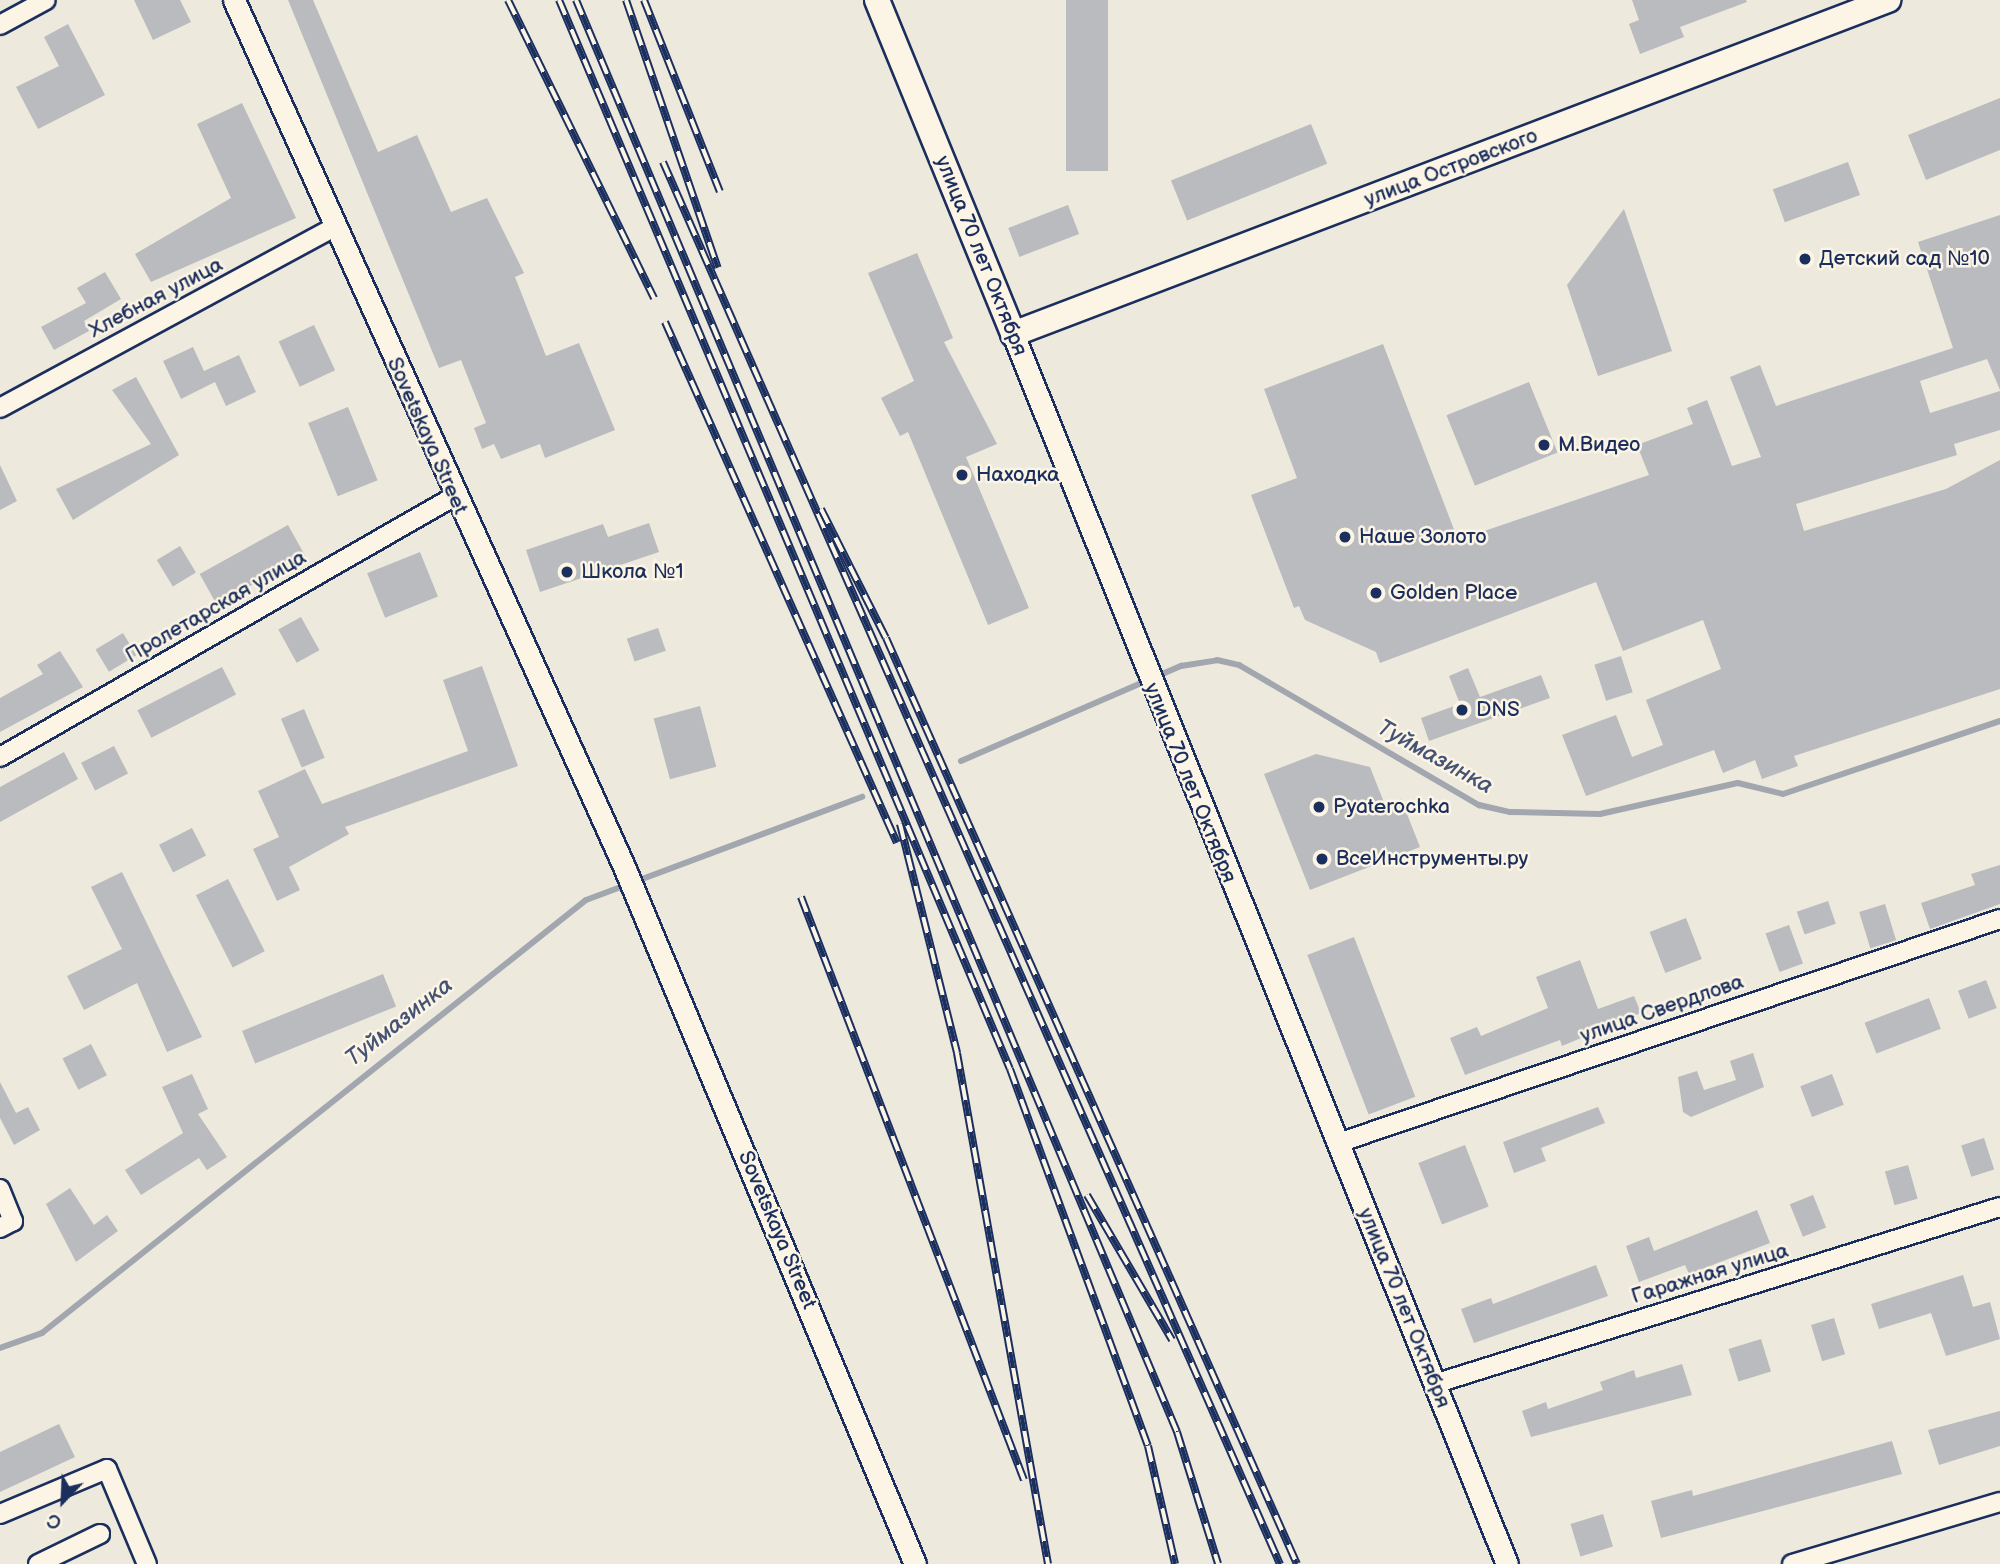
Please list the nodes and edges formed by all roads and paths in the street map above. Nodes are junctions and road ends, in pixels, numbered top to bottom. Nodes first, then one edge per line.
1 (46, 0) edge
2 (234, 0) edge
3 (877, 0) edge
4 (1888, 0) edge
5 (0, 25) edge
6 (333, 228) junction
7 (1013, 334) junction
8 (0, 408) edge
9 (455, 496) junction
10 (0, 757) edge
11 (2000, 919) edge
12 (1338, 1143) junction
13 (0, 1189) edge
14 (2000, 1208) edge
15 (6, 1224) edge
16 (1434, 1384) junction
17 (2000, 1502) edge
18 (0, 1514) edge
19 (100, 1534) dead end
20 (38, 1564) edge
21 (147, 1564) edge
22 (915, 1564) edge
23 (1507, 1564) edge
24 (1792, 1564) edge

1 - 5 street
2 - 6 street, Sovetskaya Street
3 - 7 main road, улица 70 лет Октября
4 - 7 main road, улица Островского
6 - 8 street, Хлебная улица
6 - 9 street, Sovetskaya Street
7 - 12 street, улица 70 лет Октября
9 - 10 street, Пролетарская улица
9 - 22 street, Sovetskaya Street
11 - 12 street, улица Свердлова
12 - 16 street, улица 70 лет Октября
13 - 15 street
14 - 16 street, Гаражная улица
16 - 23 street, улица 70 лет Октября
17 - 24 street
18 - 21 street
19 - 20 street

